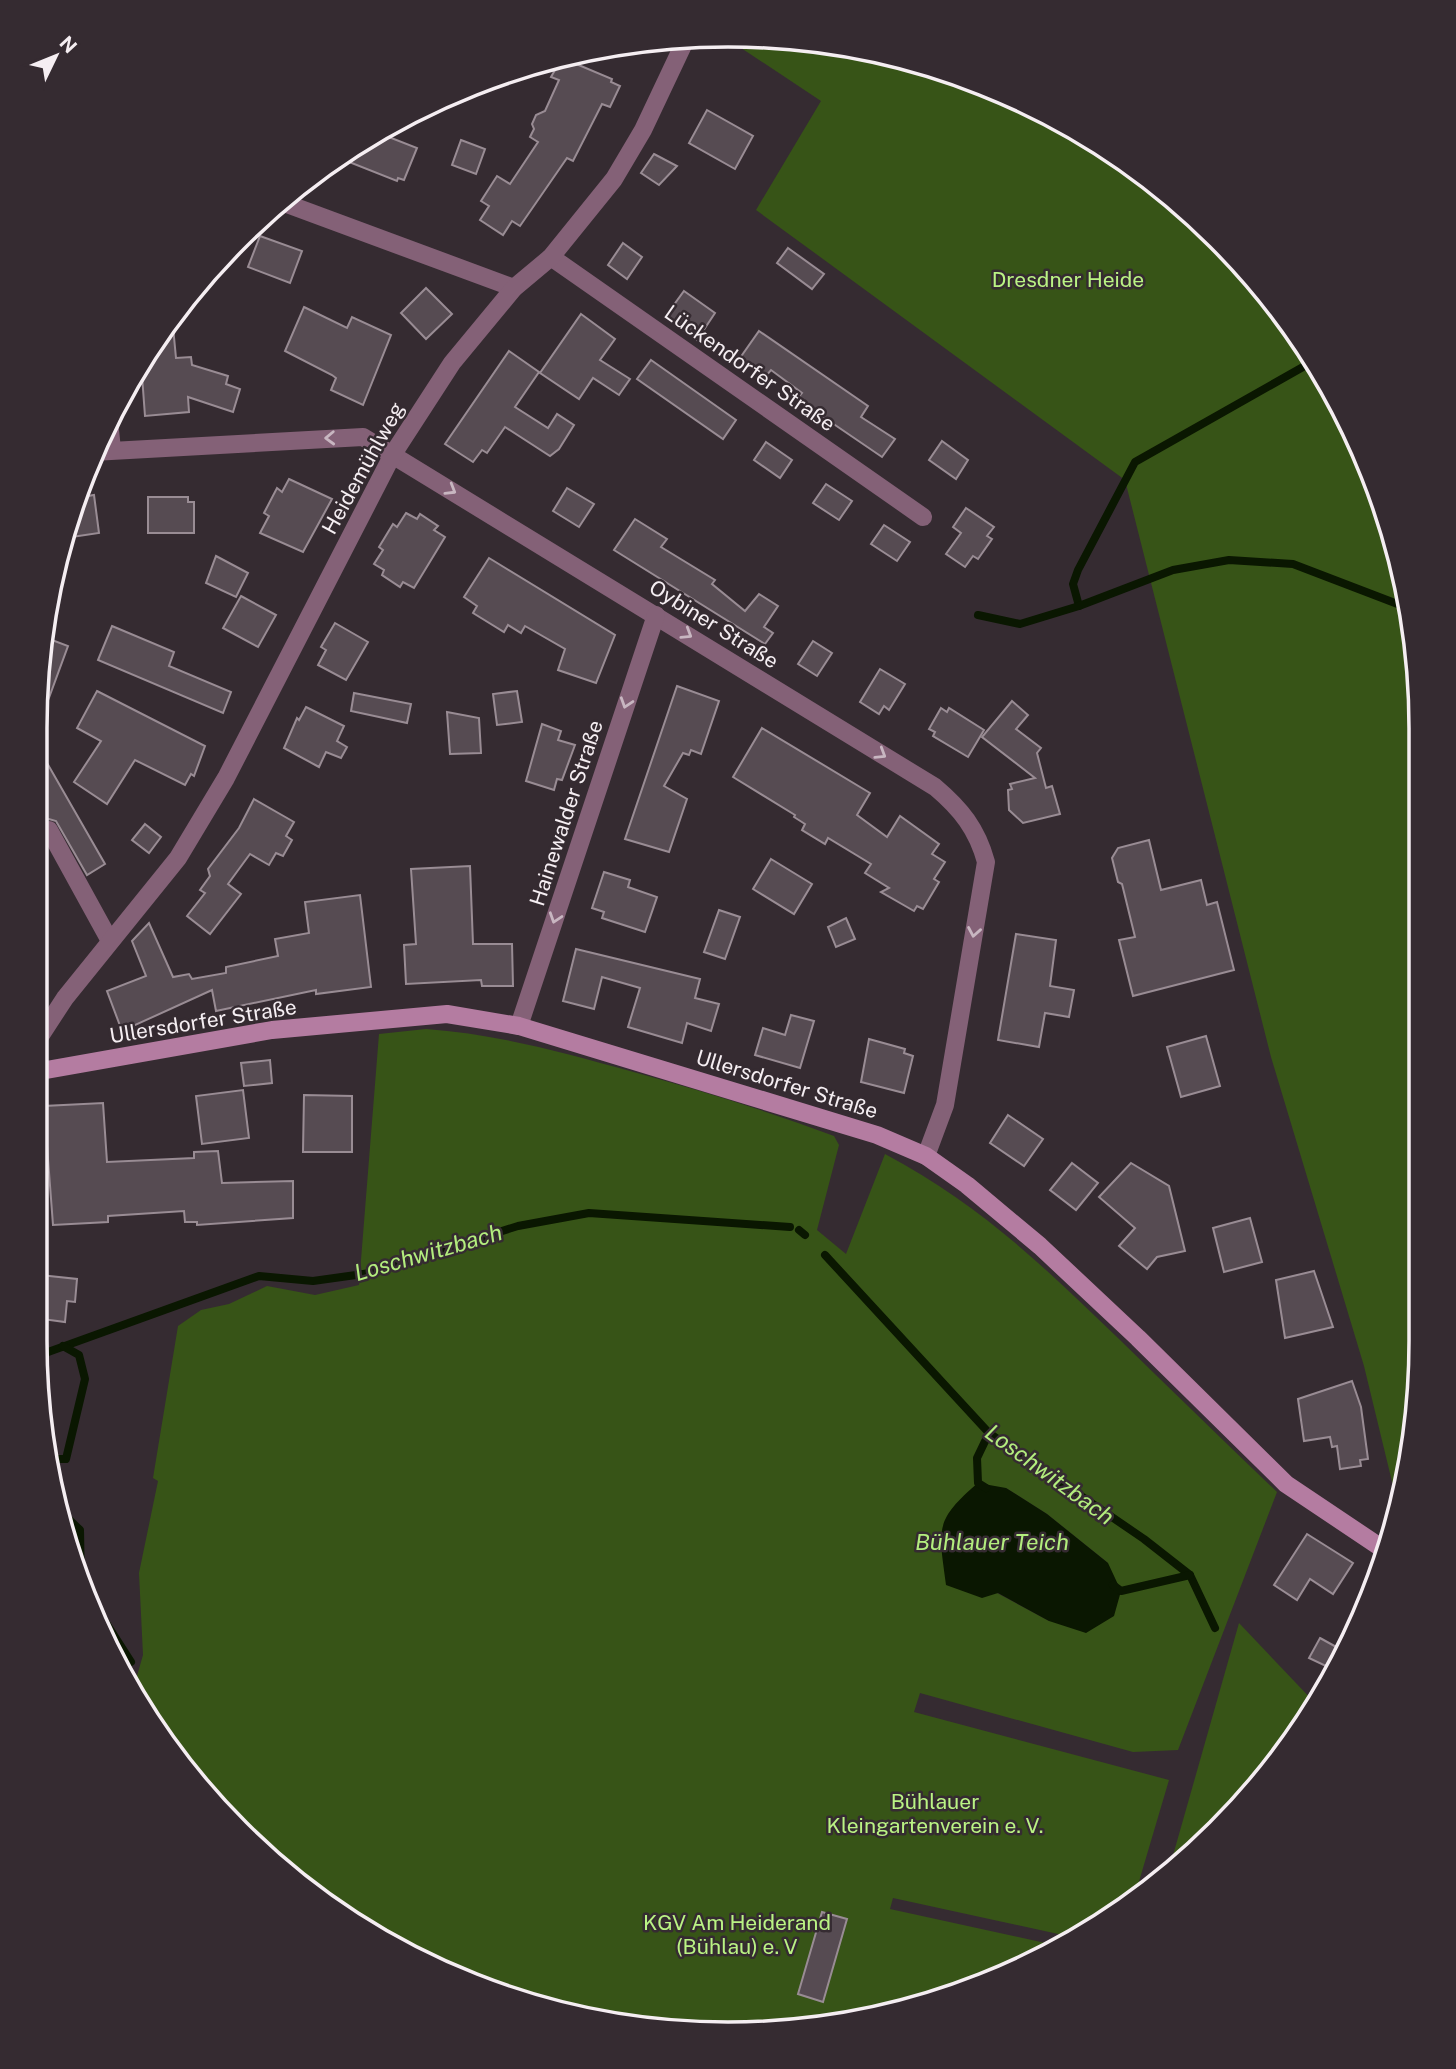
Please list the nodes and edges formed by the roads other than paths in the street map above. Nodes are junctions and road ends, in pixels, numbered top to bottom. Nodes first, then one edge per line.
1 (681, 49) edge
2 (292, 206) edge
3 (551, 257) junction
4 (514, 288) junction
5 (111, 440) edge
6 (112, 450) junction
7 (106, 451) edge
8 (393, 454) junction
9 (923, 516) dead end
10 (656, 615) junction
11 (47, 831) edge
12 (110, 941) junction
13 (47, 1026) edge
14 (519, 1026) junction
15 (47, 1071) edge
16 (926, 1156) junction
17 (1377, 1545) edge

1 - 3 street, Heidemühlweg
2 - 4 street
3 - 4 street, Heidemühlweg
3 - 9 street, Lückendorfer Straße
4 - 8 street, Heidemühlweg
5 - 6 street
6 - 7 street, Oybiner Straße
8 -> 6 street, Oybiner Straße
8 -> 10 street, Oybiner Straße
8 - 12 street, Heidemühlweg
10 -> 14 street, Hainewalder Straße
10 -> 16 street, Oybiner Straße
11 - 12 street
12 - 13 street, Heidemühlweg
14 - 15 main road, Ullersdorfer Straße
14 - 16 main road, Ullersdorfer Straße
16 - 17 main road, Ullersdorfer Straße

